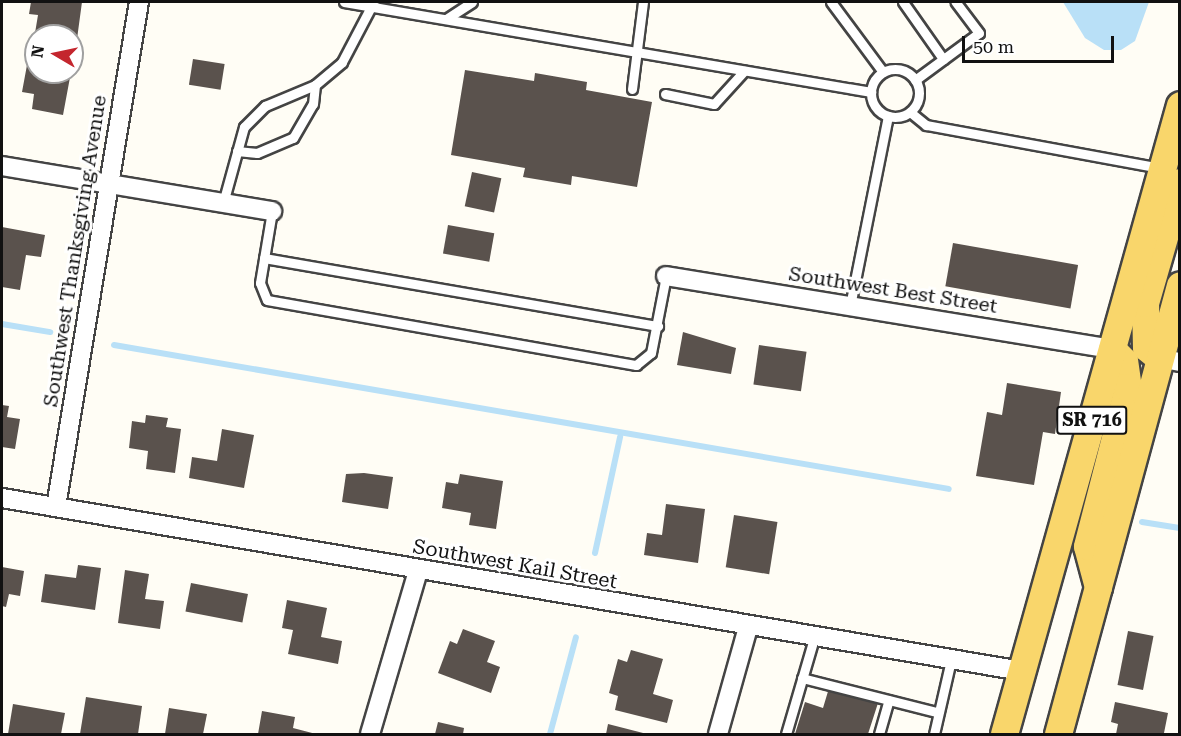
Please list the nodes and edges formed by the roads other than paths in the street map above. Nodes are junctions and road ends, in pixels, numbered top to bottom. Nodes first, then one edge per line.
1 (139, 2) edge
2 (344, 2) edge
3 (472, 2) edge
4 (643, 2) edge
5 (831, 2) edge
6 (903, 2) edge
7 (956, 2) edge
8 (371, 4) edge
9 (446, 20) junction
10 (635, 52) junction
11 (943, 59) junction
12 (744, 71) junction
13 (883, 72) junction
14 (915, 80) junction
15 (315, 85) junction
16 (632, 89) dead end
17 (871, 92) junction
18 (665, 94) dead end
19 (1179, 105) edge
20 (910, 112) junction
21 (888, 116) junction
22 (237, 151) junction
23 (2, 166) edge
24 (1171, 176) edge
25 (108, 185) junction
26 (223, 203) junction
27 (272, 211) joint
28 (264, 258) junction
29 (666, 276) joint
30 (1179, 285) edge
31 (850, 306) junction
32 (658, 326) junction
33 (1112, 349) junction
34 (1169, 360) edge
35 (2, 498) edge
36 (56, 507) junction
37 (418, 571) junction
38 (1098, 587) junction
39 (748, 627) junction
40 (814, 638) junction
41 (951, 660) junction
42 (1022, 671) junction
43 (802, 678) junction
44 (889, 700) junction
45 (936, 712) junction
46 (370, 735) edge
47 (718, 735) edge
48 (786, 735) edge
49 (879, 735) edge
50 (934, 735) edge
51 (1004, 735) edge
52 (1058, 735) edge

1 - 25 street, Southwest Thanksgiving Avenue
2 - 8 lane
3 - 9 lane
4 - 10 lane
5 - 13 lane
6 - 11 lane
7 - 11 lane
8 - 9 lane
8 - 15 lane
9 - 10 lane
10 - 12 lane
10 - 16 lane
11 - 14 lane
12 - 17 lane
12 - 18 lane
13 - 14 lane
13 - 17 lane
14 - 20 lane
15 - 22 lane
15 - 22 lane
17 - 21 lane
19 - 24 main road, SR 716
20 - 21 lane
20 - 24 lane
21 - 31 lane
22 - 26 lane
23 - 25 street
24 - 33 main road, SR 716
24 - 34 main road
25 - 26 street
25 - 36 street, Southwest Thanksgiving Avenue
26 - 27 street
27 - 28 lane
28 - 32 lane
28 - 32 lane
29 - 31 street, Southwest Best Street
29 - 32 lane
30 - 34 main road, SR 716
31 - 33 street, Southwest Best Street
33 - 38 main road
33 - 42 main road, SR 716
34 - 38 main road, SR 716
35 - 36 street, Southwest Kail Street
36 - 37 street, Southwest Kail Street
37 - 39 street, Southwest Kail Street
37 - 46 street
38 - 52 main road, SR 716
39 - 40 street, Southwest Kail Street
39 - 47 street
40 - 41 street, Southwest Kail Street
40 - 43 lane
41 - 42 street, Southwest Kail Street
41 - 45 lane
42 - 51 main road, SR 716
43 - 44 lane
43 - 48 lane
44 - 45 lane
44 - 49 lane
45 - 50 lane

